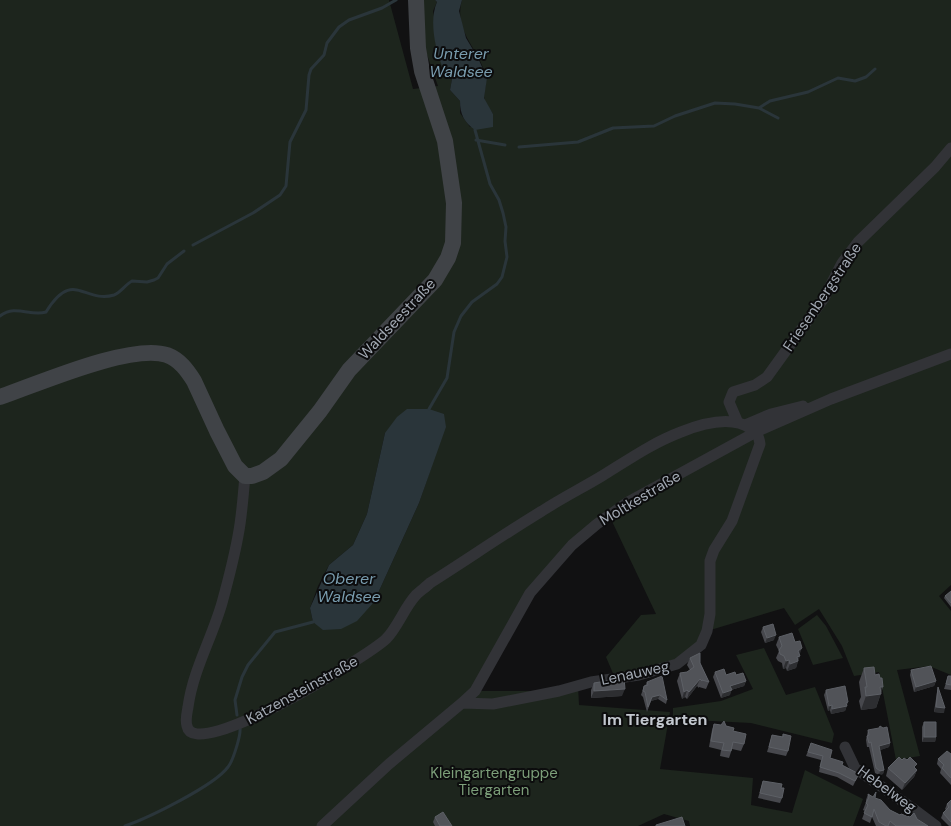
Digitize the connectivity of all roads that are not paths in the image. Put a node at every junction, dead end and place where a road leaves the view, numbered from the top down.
1 (416, 0) edge
2 (951, 148) edge
3 (951, 354) edge
4 (0, 397) edge
5 (831, 399) junction
6 (742, 424) junction
7 (756, 432) junction
8 (245, 476) junction
9 (462, 703) junction
10 (846, 747) dead end
11 (322, 826) edge
12 (936, 826) edge

1 - 8 street, Waldseestraße
2 - 6 street, Friesenbergstraße
3 - 5 street, Moltkestraße
4 - 8 street
5 - 6 street, Katzensteinstraße
5 - 7 street, Moltkestraße
6 - 7 street
6 - 8 street, Katzensteinstraße
7 - 9 street, Moltkestraße
7 - 9 street, Lenauweg
9 - 11 street, Moltkestraße
10 - 12 street, Hebelweg

